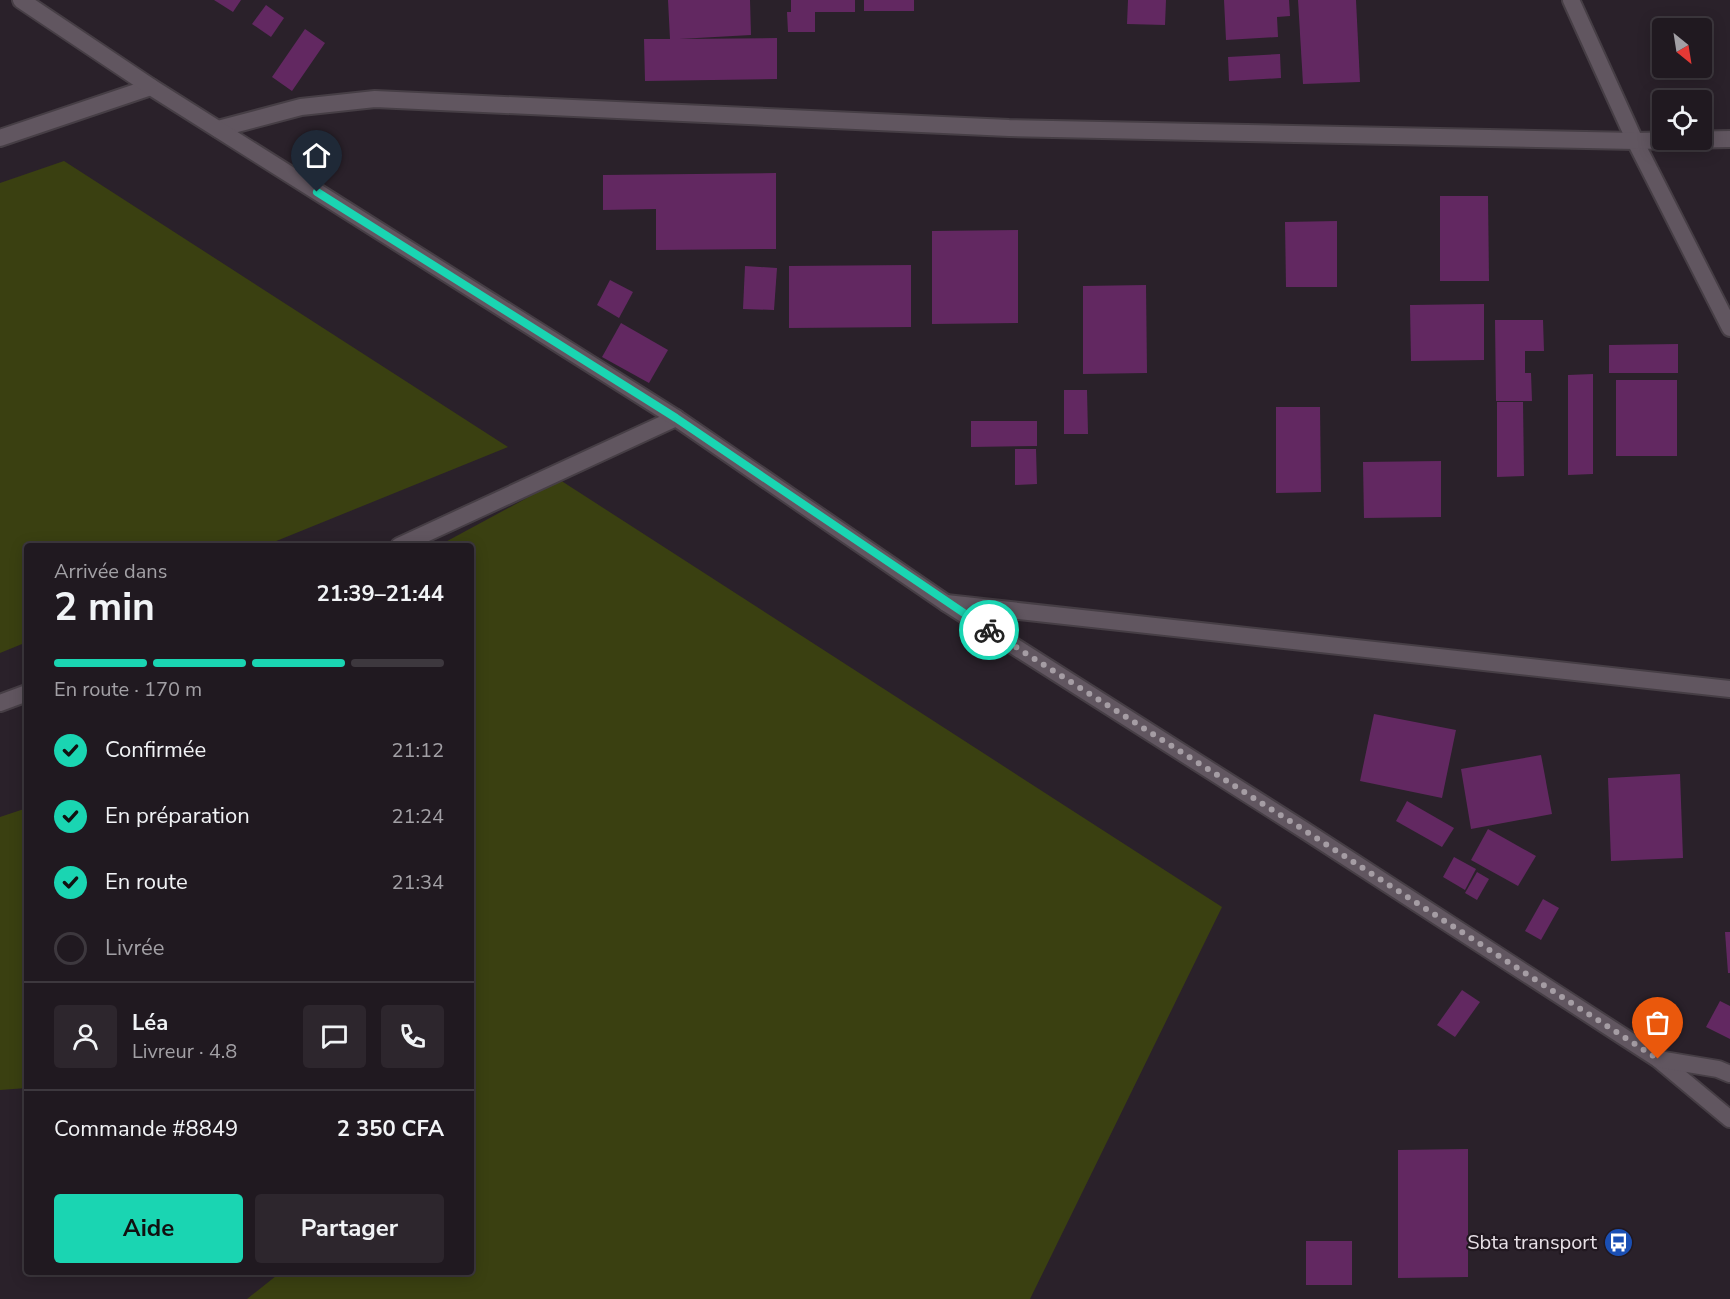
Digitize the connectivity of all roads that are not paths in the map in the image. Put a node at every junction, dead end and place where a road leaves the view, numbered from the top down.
1 (21, 0) edge
2 (1571, 0) edge
3 (151, 87) junction
4 (218, 129) junction
5 (0, 138) edge
6 (1730, 140) edge
7 (1635, 141) junction
8 (1730, 328) edge
9 (676, 418) junction
10 (405, 543) edge
11 (946, 603) junction
12 (1730, 689) edge
13 (24, 694) edge
14 (0, 703) edge
15 (1658, 1059) junction
16 (1730, 1074) edge
17 (1730, 1119) edge

1 - 3 street
2 - 7 street
3 - 4 street
3 - 5 street
4 - 7 street
4 - 9 street
6 - 7 street
7 - 8 street
9 - 10 street
9 - 11 street
11 - 12 street
11 - 15 street
13 - 14 street
15 - 16 street
15 - 17 street

